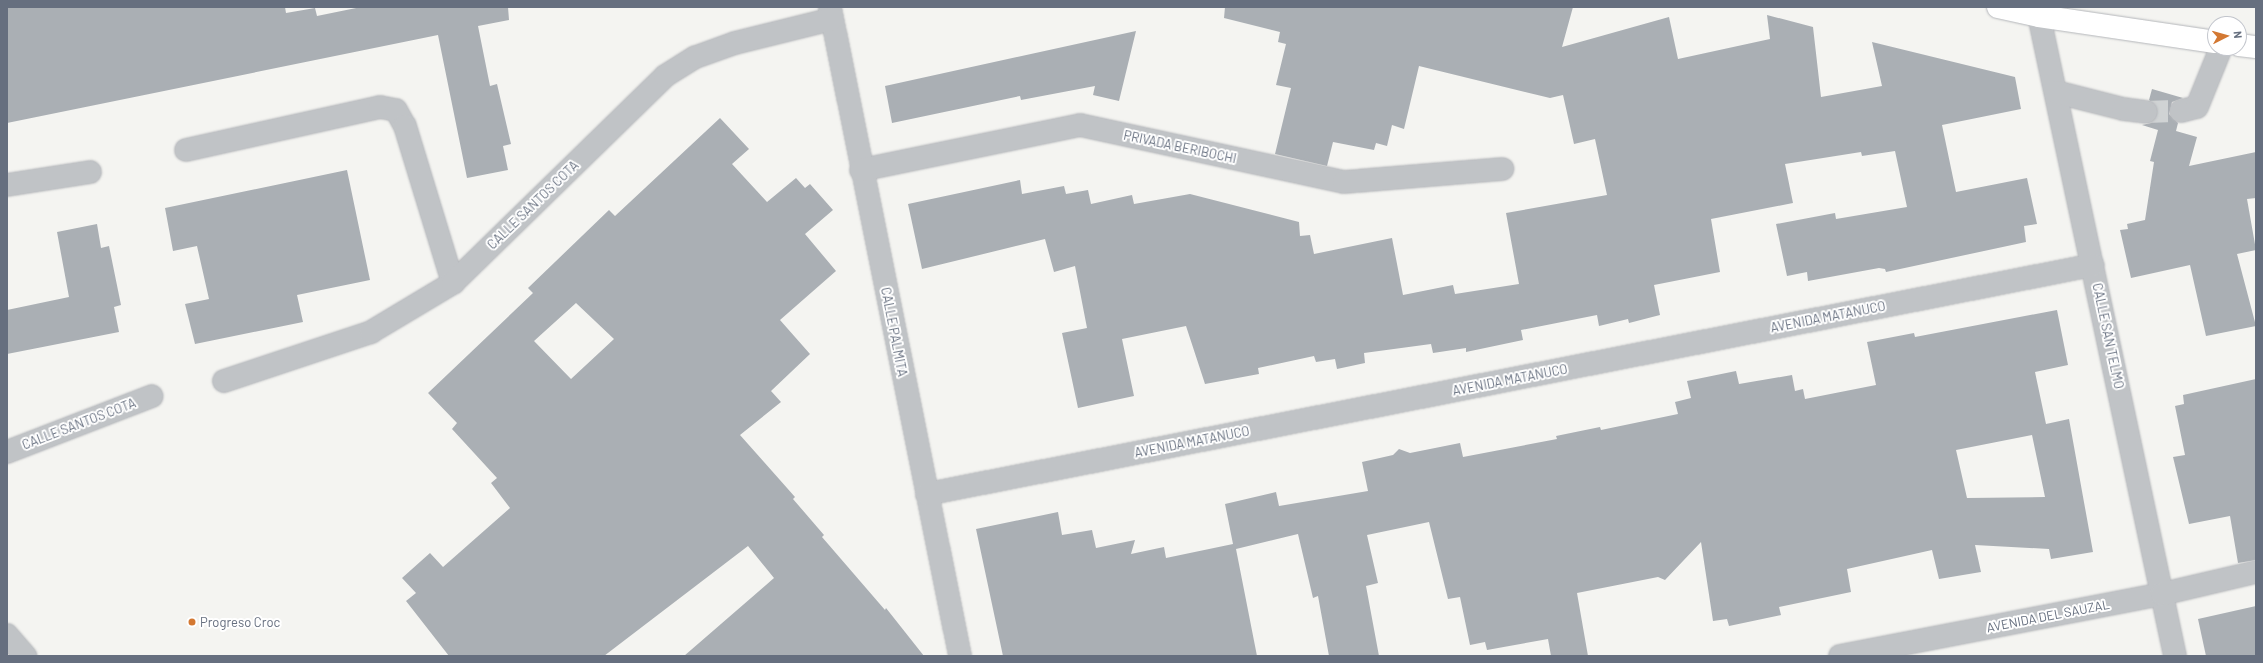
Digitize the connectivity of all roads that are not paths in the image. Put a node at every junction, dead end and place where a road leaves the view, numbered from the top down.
1 (1998, 7) edge
2 (831, 13) edge
3 (2039, 16) junction
4 (2207, 41) edge
5 (2218, 56) edge
6 (2056, 92) junction
7 (2181, 111) tunnel mouth
8 (2146, 112) tunnel mouth
9 (186, 150) dead end
10 (1502, 169) dead end
11 (862, 170) junction
12 (90, 172) dead end
13 (7, 185) edge
14 (2093, 265) junction
15 (453, 283) junction
16 (224, 381) dead end
17 (152, 396) dead end
18 (7, 452) edge
19 (927, 494) junction
20 (2256, 572) edge
21 (2162, 594) junction
22 (7, 635) edge
23 (25, 656) edge
24 (960, 656) edge
25 (1840, 656) edge
26 (2175, 656) edge

1 - 3 main road
2 - 11 street, CALLE PALMITA
2 - 15 street, CALLE SANTOS COTA
3 - 4 main road
3 - 6 street, CALLE SAN TELMO
5 - 7 street
6 - 8 street
6 - 14 street, CALLE SAN TELMO
9 - 15 street
10 - 11 street, PRIVADA BERIBOCHI
11 - 19 street, CALLE PALMITA
12 - 13 street
14 - 19 street, AVENIDA MATANUCO
14 - 21 street, CALLE SAN TELMO
15 - 16 street, CALLE SANTOS COTA
17 - 18 street, CALLE SANTOS COTA
19 - 24 street, CALLE PALMITA
20 - 21 street, AVENIDA DEL SAUZAL
21 - 25 street, AVENIDA DEL SAUZAL
21 - 26 street, CALLE SAN TELMO
22 - 23 street

